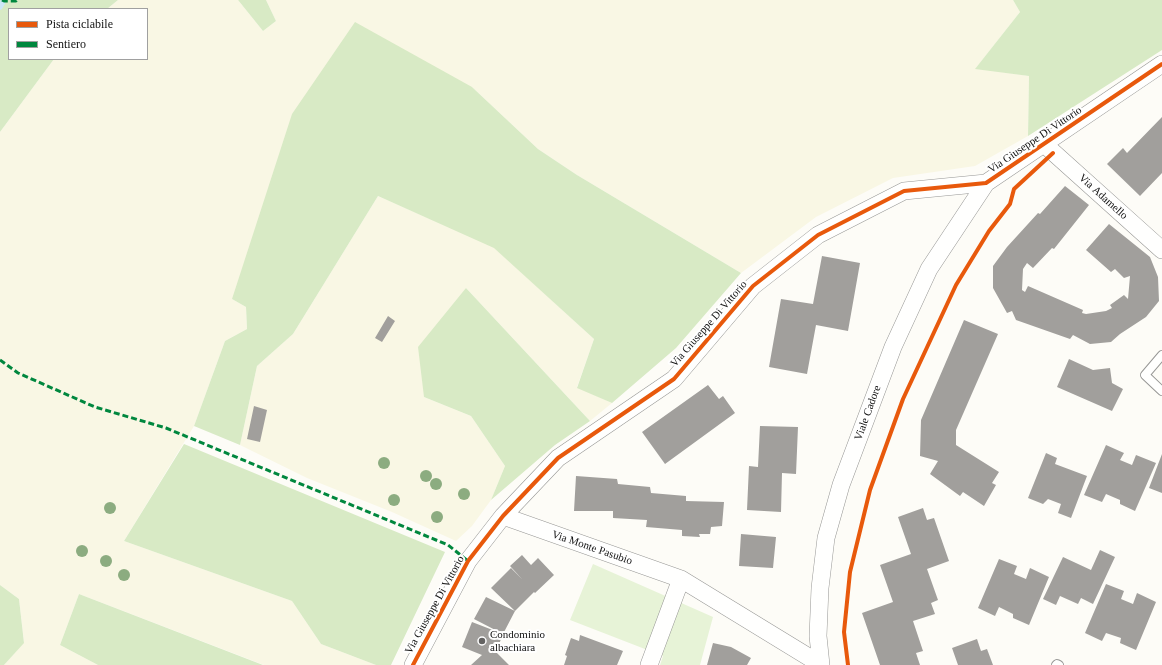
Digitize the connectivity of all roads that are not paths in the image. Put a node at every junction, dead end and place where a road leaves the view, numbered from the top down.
1 (1162, 64) edge
2 (1044, 144) junction
3 (986, 183) junction
4 (1162, 250) edge
5 (1162, 355) edge
6 (1162, 391) edge
7 (503, 516) junction
8 (681, 579) junction
9 (412, 665) edge
10 (649, 665) edge
11 (820, 665) edge
12 (1056, 665) edge
13 (1059, 665) edge

1 - 2 street, Via Giuseppe Di Vittorio
2 - 3 street, Via Giuseppe Di Vittorio
2 - 4 street, Via Adamello
3 - 7 street, Via Giuseppe Di Vittorio
3 - 11 street, Viale Cadore
5 - 6 lane
7 - 8 street, Via Monte Pasubio
7 - 9 street, Via Giuseppe Di Vittorio
8 - 10 street
8 - 11 street, Via Monte Pasubio
12 - 13 lane

